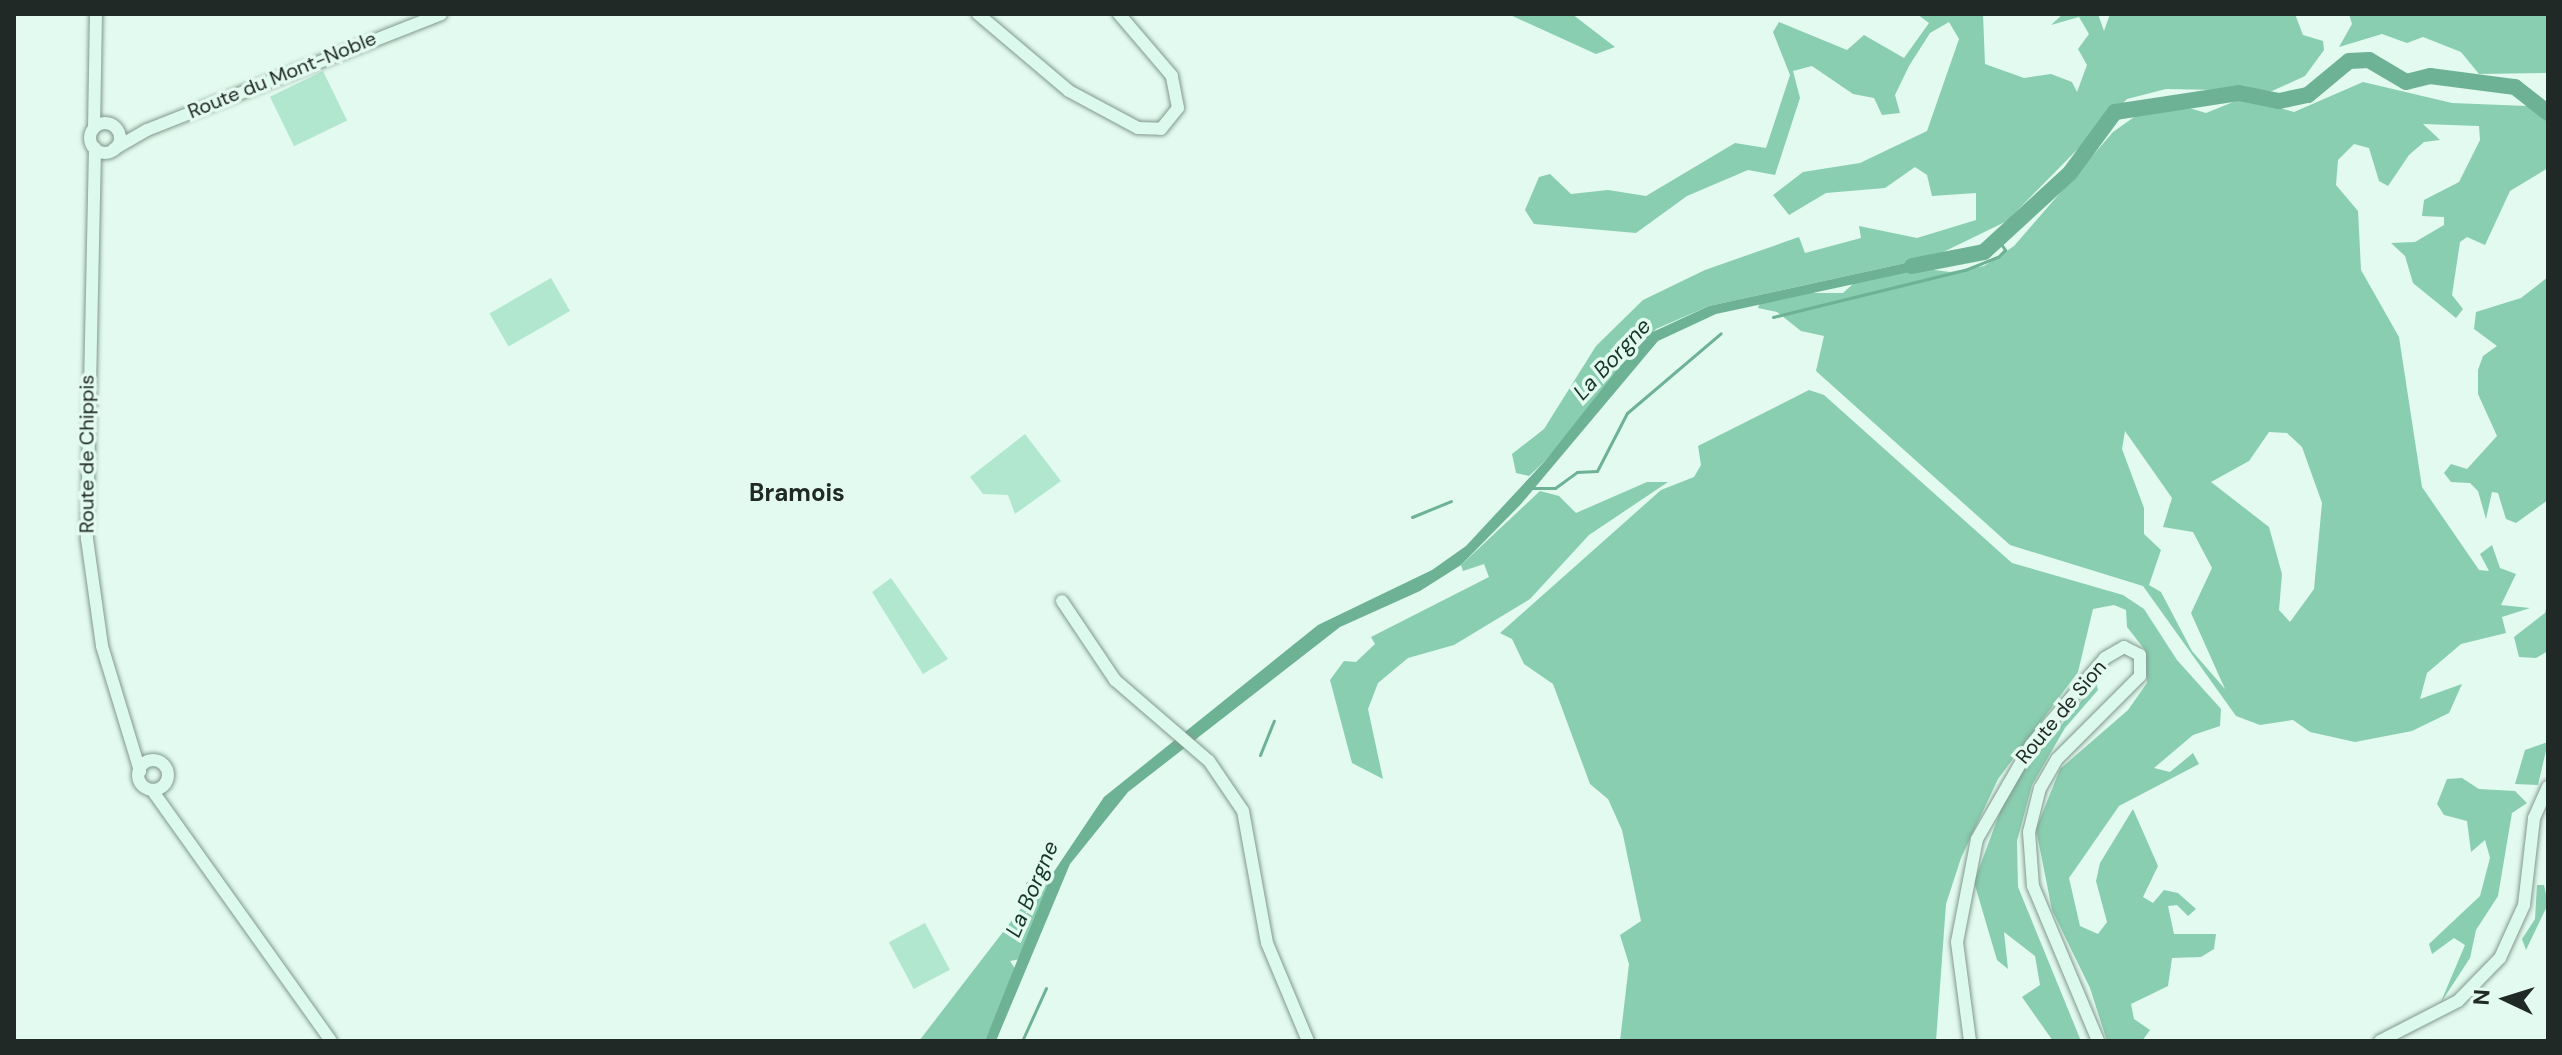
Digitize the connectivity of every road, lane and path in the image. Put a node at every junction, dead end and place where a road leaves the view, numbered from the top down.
1 (96, 14) edge
2 (441, 14) edge
3 (978, 14) edge
4 (1119, 14) edge
5 (421, 16) edge
6 (98, 98) junction
7 (114, 126) junction
8 (94, 128) junction
9 (147, 130) junction
10 (95, 148) junction
11 (112, 150) junction
12 (95, 190) junction
13 (1062, 601) dead end
14 (123, 713) junction
15 (153, 761) junction
16 (140, 771) junction
17 (165, 785) junction
18 (2548, 787) edge
19 (152, 790) junction
20 (171, 813) junction
21 (329, 1041) edge
22 (1308, 1041) edge
23 (1970, 1041) edge
24 (2098, 1041) edge
25 (2380, 1041) edge

1 - 6 street
2 - 5 street, Route du Mont-Noble
3 - 4 street
5 - 9 street, Route du Mont-Noble
6 - 7 street
6 - 8 street
7 - 8 street, Route du Mont-Noble
7 - 9 street, Route du Mont-Noble
7 - 11 street, Route de Chippis
8 - 10 street, Route de Chippis
9 - 11 street, Route du Mont-Noble
10 - 11 street
10 - 12 street, Route de Chippis
11 - 12 street, Route de Chippis
12 - 14 street, Route de Chippis
13 - 22 street
14 - 15 street, Route de Chippis
14 - 16 street, Route de Chippis
15 - 16 street
15 - 17 street
16 - 19 street
17 - 19 street
17 - 20 street
18 - 25 street
19 - 20 street
20 - 21 street
23 - 24 street, Route de Sion

